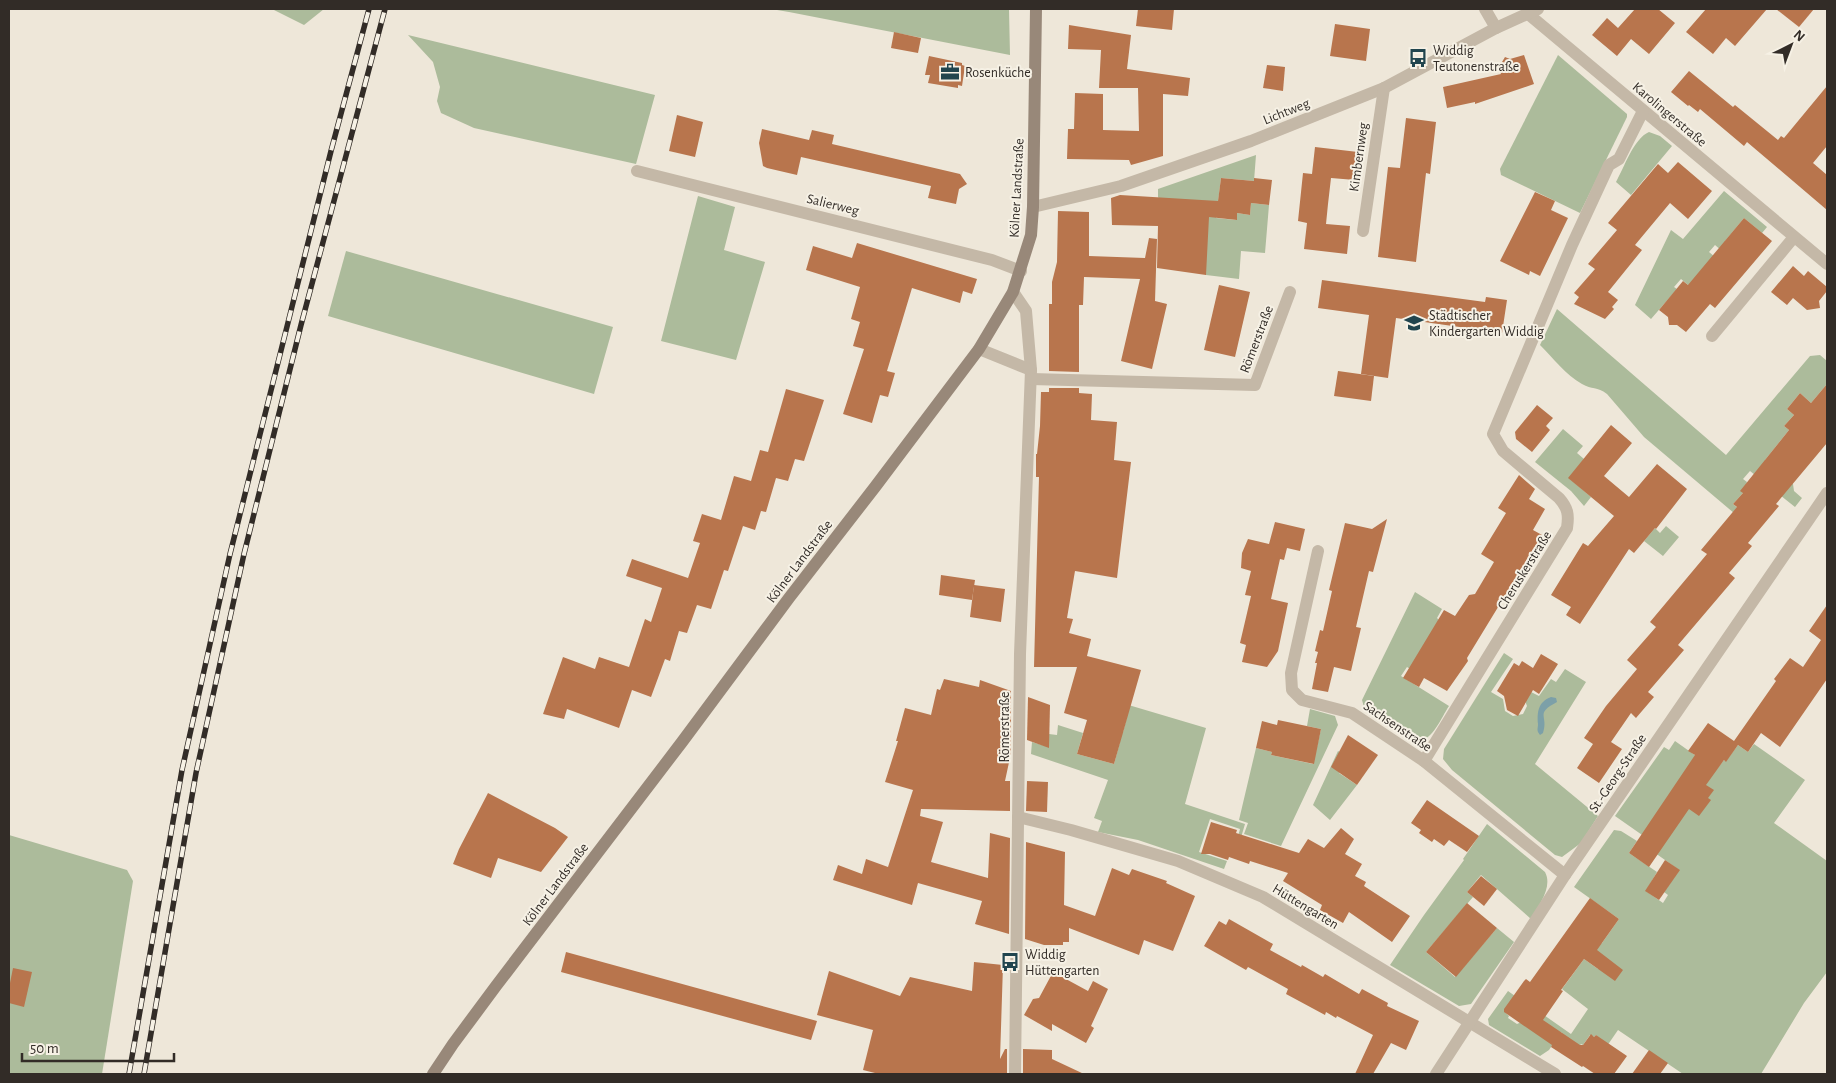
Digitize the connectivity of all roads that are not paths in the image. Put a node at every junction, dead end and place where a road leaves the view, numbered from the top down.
1 (1036, 9) edge
2 (1485, 9) edge
3 (1533, 11) edge
4 (1496, 28) junction
5 (1384, 88) junction
6 (1643, 111) junction
7 (637, 171) dead end
8 (1033, 208) junction
9 (1363, 230) dead end
10 (1794, 237) junction
11 (1827, 264) edge
12 (1021, 270) junction
13 (1013, 292) junction
14 (1290, 292) dead end
15 (1712, 336) dead end
16 (979, 349) junction
17 (1031, 375) junction
18 (1827, 493) edge
19 (1318, 551) dead end
20 (1424, 761) junction
21 (1018, 817) junction
22 (1566, 875) junction
23 (1470, 1022) junction
24 (434, 1074) edge
25 (1016, 1074) edge
26 (1436, 1074) edge
27 (1555, 1074) edge

1 - 8 main road, Kölner Landstraße
2 - 4 street
3 - 4 street, Lichtweg
3 - 6 street, Karolingerstraße
4 - 5 street, Lichtweg
5 - 8 street, Lichtweg
5 - 9 street, Kimbernweg
6 - 10 street, Karolingerstraße
6 - 20 street, Cheruskerstraße
7 - 12 street, Salierweg
8 - 12 main road, Kölner Landstraße
10 - 11 street, Karolingerstraße
10 - 15 street
12 - 13 main road, Kölner Landstraße
13 - 16 main road, Kölner Landstraße
13 - 17 street, Römerstraße
14 - 17 street, Römerstraße
16 - 17 street, Römerstraße
16 - 24 main road, Kölner Landstraße
17 - 21 street, Römerstraße
18 - 22 street, St.-Georg-Straße
19 - 20 street, Sachsenstraße
20 - 22 street, Sachsenstraße
21 - 23 street, Hüttengarten
21 - 25 street, Römerstraße
22 - 23 street, St.-Georg-Straße
23 - 26 street, St.-Georg-Straße
23 - 27 street, Hüttengarten

